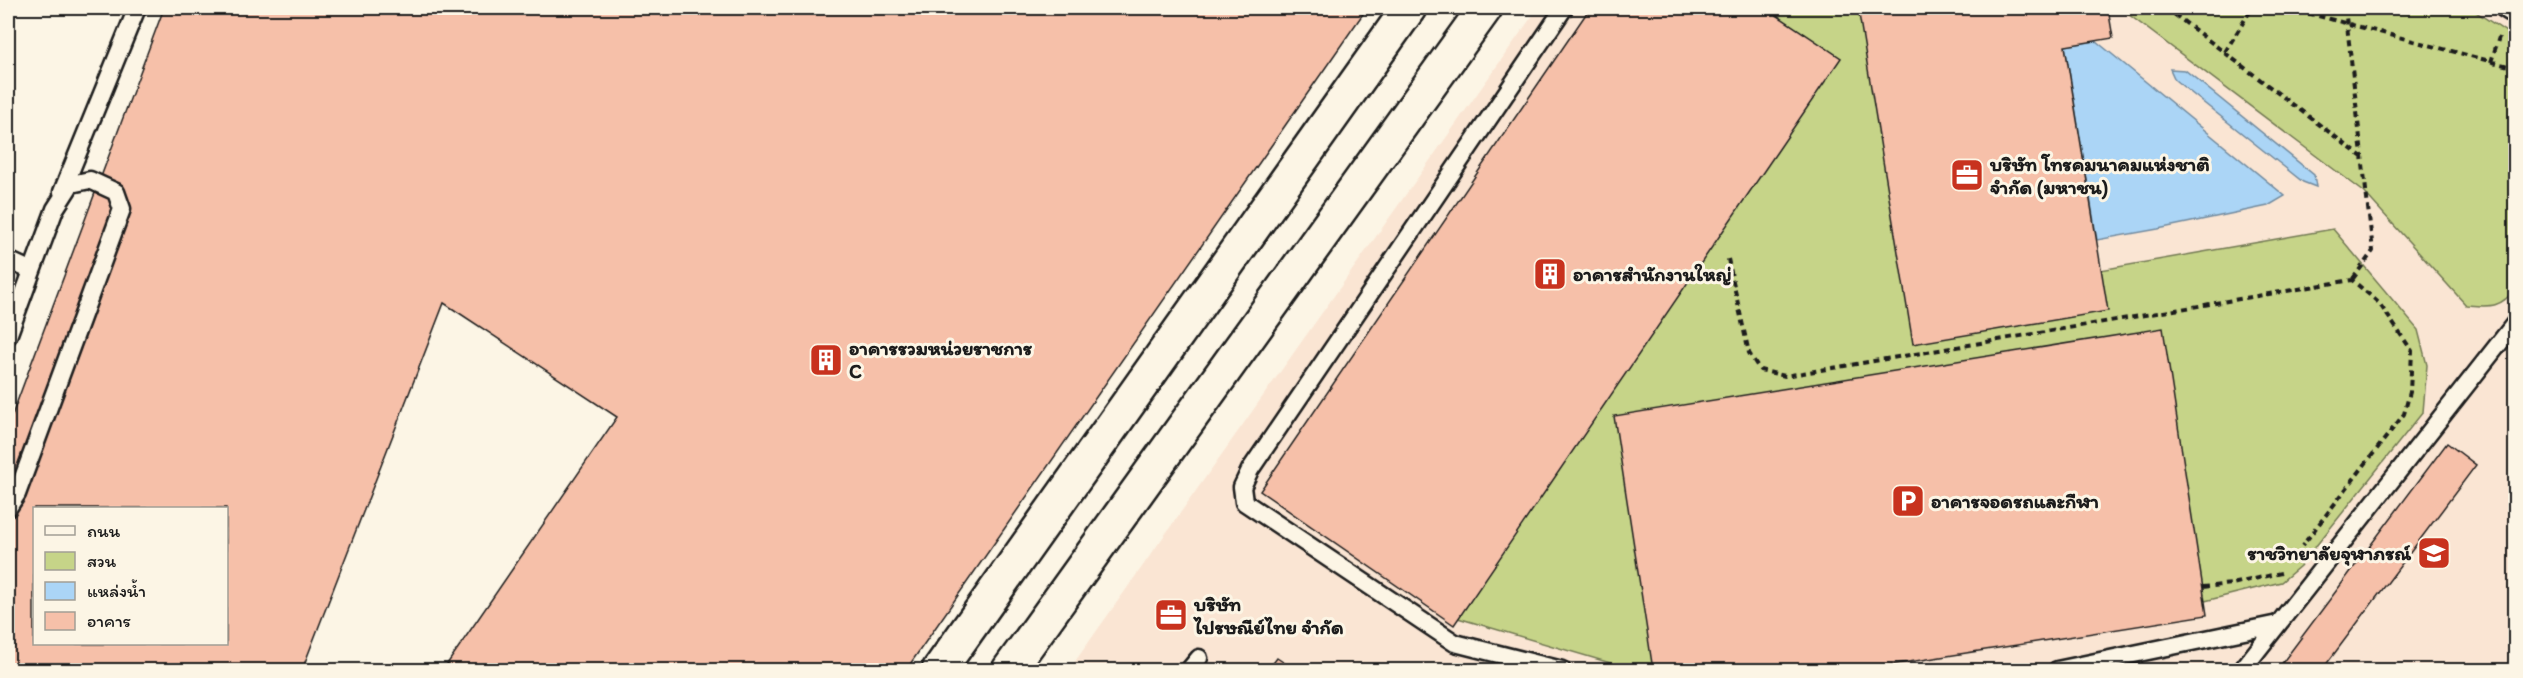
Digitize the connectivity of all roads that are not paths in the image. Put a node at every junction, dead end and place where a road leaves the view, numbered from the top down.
1 (137, 8) edge
2 (1409, 8) edge
3 (1485, 8) edge
4 (1564, 8) edge
5 (2503, 8) edge
6 (2516, 16) edge
7 (55, 209) junction
8 (8, 260) edge
9 (32, 271) junction
10 (2516, 322) edge
11 (8, 336) edge
12 (8, 508) edge
13 (2278, 624) junction
14 (939, 670) edge
15 (1009, 670) edge
16 (1562, 670) edge
17 (2057, 670) edge
18 (2242, 670) edge

1 - 7 lane
2 - 14 street
3 - 15 street
4 - 16 lane
5 - 6 lane
7 - 9 lane
7 - 12 lane
8 - 9 lane
9 - 11 lane
10 - 13 lane
13 - 17 lane
13 - 18 lane

